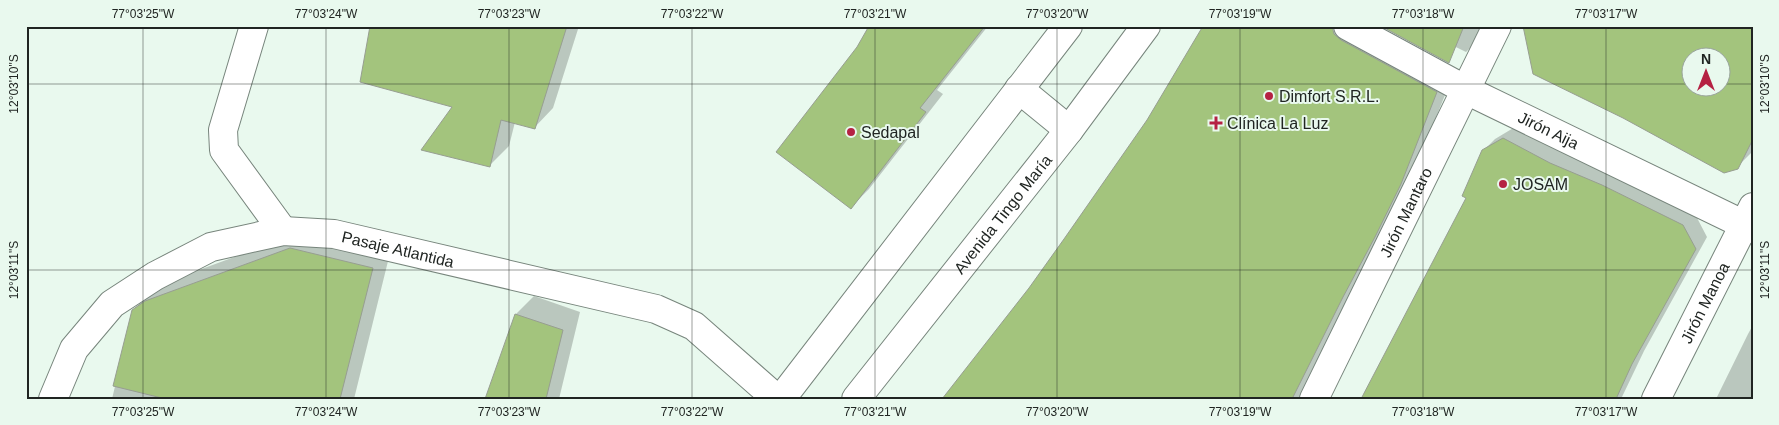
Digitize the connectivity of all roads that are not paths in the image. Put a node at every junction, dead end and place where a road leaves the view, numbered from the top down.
1 (254, 26) edge
2 (1068, 26) edge
3 (1146, 26) edge
4 (1348, 26) edge
5 (1497, 26) edge
6 (1019, 89) junction
7 (1466, 90) junction
8 (1069, 130) junction
9 (1750, 220) edge
10 (283, 231) junction
11 (53, 399) edge
12 (779, 399) edge
13 (856, 399) edge
14 (1314, 399) edge
15 (1656, 399) edge

1 - 10 street
2 - 6 street
3 - 8 street, Avenida Tingo María
4 - 7 street, Jirón Aija
5 - 7 street, Jirón Mantaro
6 - 8 street
6 - 12 street
7 - 9 street, Jirón Aija
7 - 14 street, Jirón Mantaro
8 - 13 street, Avenida Tingo María
9 - 15 street, Jirón Manoa
10 - 11 street, Pasaje Atlantida
10 - 12 street, Pasaje Atlantida

